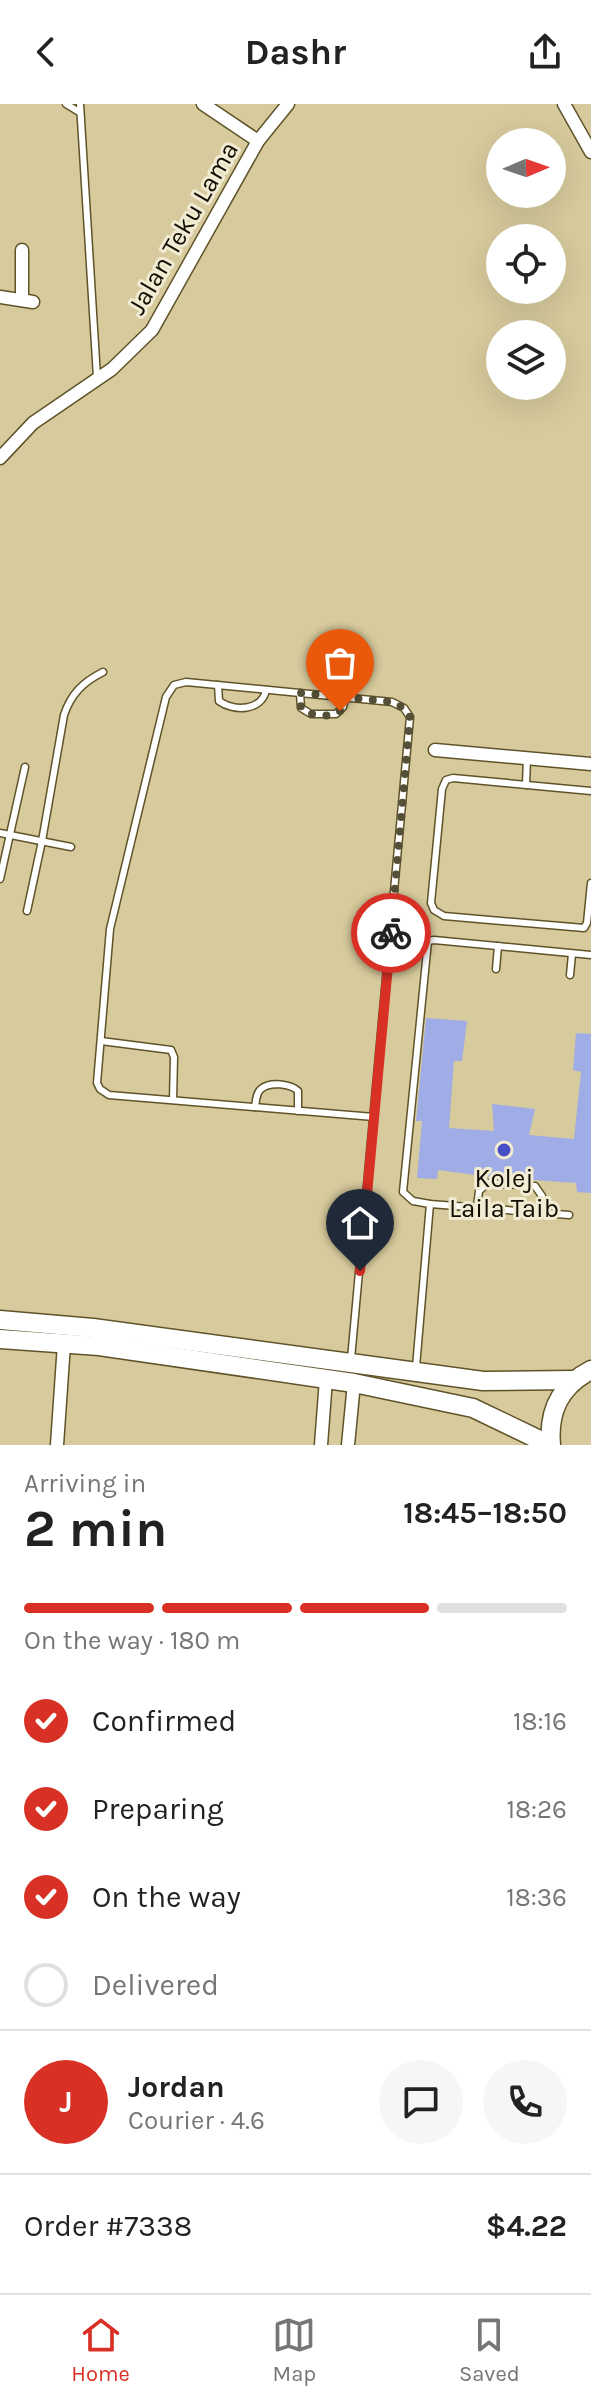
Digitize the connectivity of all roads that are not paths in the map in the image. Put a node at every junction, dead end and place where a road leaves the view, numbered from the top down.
1 (66, 104) edge
2 (80, 104) edge
3 (203, 104) edge
4 (288, 104) edge
5 (564, 104) edge
6 (79, 112) junction
7 (258, 141) junction
8 (591, 152) edge
9 (22, 250) dead end
10 (0, 297) edge
11 (97, 377) junction
12 (0, 458) edge
13 (103, 672) dead end
14 (218, 685) junction
15 (266, 690) junction
16 (300, 693) junction
17 (345, 698) junction
18 (435, 750) dead end
19 (527, 758) junction
20 (591, 764) edge
21 (25, 767) dead end
22 (526, 785) junction
23 (591, 791) edge
24 (0, 833) edge
25 (9, 835) junction
26 (42, 841) junction
27 (71, 847) dead end
28 (0, 879) edge
29 (591, 883) edge
30 (27, 911) dead end
31 (498, 946) junction
32 (572, 954) junction
33 (591, 955) edge
34 (496, 969) dead end
35 (570, 975) dead end
36 (101, 1041) junction
37 (173, 1100) junction
38 (255, 1107) junction
39 (298, 1111) junction
40 (374, 1117) junction
41 (430, 1204) junction
42 (477, 1206) junction
43 (542, 1212) junction
44 (569, 1215) dead end
45 (0, 1320) edge
46 (0, 1339) edge
47 (64, 1344) junction
48 (351, 1363) junction
49 (415, 1371) junction
50 (586, 1373) edge
51 (326, 1379) junction
52 (354, 1383) junction
53 (57, 1445) edge
54 (321, 1445) edge
55 (348, 1445) edge
56 (550, 1445) edge

1 - 6 lane
2 - 6 lane
3 - 7 street
4 - 7 street, Jalan Teku Lama
5 - 8 street
6 - 11 lane
7 - 11 street, Jalan Teku Lama
9 - 10 street
11 - 12 street, Jalan Teku Lama
13 - 26 lane
14 - 15 lane
14 - 15 lane
14 - 36 lane
15 - 16 lane
16 - 17 lane
16 - 17 lane
17 - 40 lane
18 - 19 street
19 - 20 street
19 - 22 lane
21 - 25 lane
22 - 23 lane
22 - 29 lane
24 - 25 lane
25 - 26 lane
25 - 28 lane
26 - 27 lane
26 - 30 lane
31 - 32 lane
31 - 34 lane
31 - 41 lane
32 - 33 lane
32 - 35 lane
36 - 37 lane
36 - 37 lane
37 - 38 lane
38 - 39 lane
38 - 39 lane
39 - 40 lane
40 - 48 lane
41 - 42 lane
41 - 49 lane
42 - 43 lane
42 - 43 lane
43 - 44 lane
45 - 48 main road
46 - 47 main road
47 - 51 main road
47 - 53 street
48 - 49 main road
49 - 50 main road
50 - 56 main road
51 - 52 main road
51 - 54 street
52 - 55 street
52 - 56 main road

